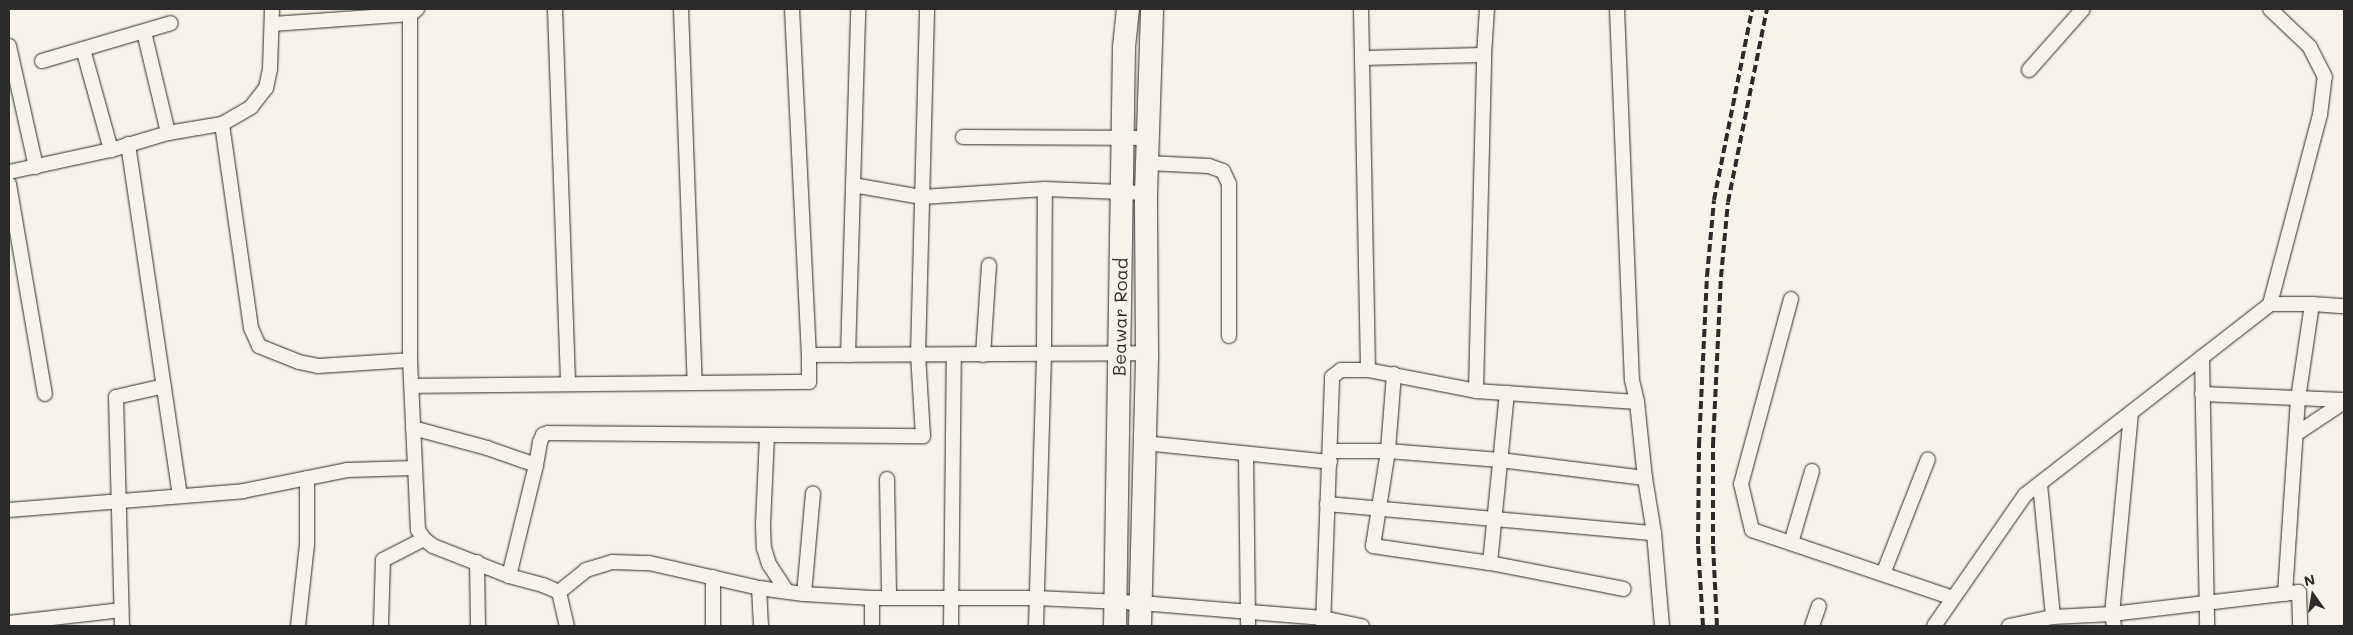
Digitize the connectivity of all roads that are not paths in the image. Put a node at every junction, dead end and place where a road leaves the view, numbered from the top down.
1 (272, 9) edge
2 (556, 9) edge
3 (681, 9) edge
4 (792, 9) edge
5 (858, 9) edge
6 (927, 9) edge
7 (1128, 9) edge
8 (1152, 9) edge
9 (1361, 9) edge
10 (1487, 9) edge
11 (1617, 9) edge
12 (2083, 9) edge
13 (2270, 9) edge
14 (413, 11) edge
15 (172, 22) dead end
16 (273, 24) junction
17 (144, 32) junction
18 (9, 46) edge
19 (83, 49) junction
20 (1484, 55) junction
21 (1362, 58) junction
22 (42, 61) dead end
23 (2029, 70) dead end
24 (222, 124) junction
25 (168, 133) junction
26 (963, 137) dead end
27 (1148, 138) junction
28 (1123, 139) junction
29 (128, 144) junction
30 (111, 150) junction
31 (1147, 163) junction
32 (36, 167) junction
33 (9, 172) edge
34 (9, 184) edge
35 (852, 185) junction
36 (1045, 189) junction
37 (1123, 191) junction
38 (1146, 193) junction
39 (922, 197) junction
40 (989, 265) dead end
41 (1791, 299) dead end
42 (2270, 304) junction
43 (2312, 304) junction
44 (2344, 306) edge
45 (1229, 336) dead end
46 (1118, 353) junction
47 (1146, 353) junction
48 (1044, 354) junction
49 (809, 355) junction
50 (848, 355) junction
51 (918, 355) junction
52 (954, 355) junction
53 (983, 355) junction
54 (2202, 357) junction
55 (410, 360) junction
56 (1368, 370) junction
57 (1394, 374) junction
58 (695, 383) junction
59 (568, 384) junction
60 (164, 386) junction
61 (412, 386) junction
62 (1476, 391) junction
63 (1507, 393) junction
64 (45, 394) dead end
65 (2202, 394) junction
66 (2298, 399) junction
67 (2344, 401) edge
68 (1637, 402) junction
69 (2131, 413) junction
70 (413, 428) junction
71 (2296, 434) junction
72 (767, 436) junction
73 (1144, 443) junction
74 (1388, 451) junction
75 (1246, 455) junction
76 (1330, 457) junction
77 (1928, 458) dead end
78 (1500, 460) junction
79 (537, 461) junction
80 (414, 468) junction
81 (1812, 471) dead end
82 (307, 478) junction
83 (1645, 478) junction
84 (887, 479) dead end
85 (2040, 484) junction
86 (813, 493) dead end
87 (180, 496) junction
88 (119, 500) junction
89 (1327, 504) junction
90 (1379, 507) junction
91 (9, 510) edge
92 (1495, 517) junction
93 (1654, 533) junction
94 (424, 539) junction
95 (1791, 543) junction
96 (477, 562) junction
97 (1490, 562) junction
98 (1883, 574) junction
99 (509, 576) junction
100 (713, 577) junction
101 (1624, 589) dead end
102 (773, 590) junction
103 (559, 592) junction
104 (804, 594) junction
105 (2285, 594) junction
106 (872, 598) junction
107 (889, 598) junction
108 (951, 598) junction
109 (1037, 598) junction
110 (1954, 598) junction
111 (1116, 603) junction
112 (1141, 603) junction
113 (2207, 603) junction
114 (1819, 606) dead end
115 (121, 610) junction
116 (2053, 617) junction
117 (1248, 620) edge
118 (2113, 620) edge
119 (1323, 622) edge
120 (9, 623) edge
121 (122, 626) edge
122 (298, 626) edge
123 (381, 626) edge
124 (478, 626) edge
125 (567, 626) edge
126 (713, 626) edge
127 (761, 626) edge
128 (872, 626) edge
129 (951, 626) edge
130 (1036, 626) edge
131 (1115, 626) edge
132 (1140, 626) edge
133 (1362, 626) edge
134 (1662, 626) edge
135 (1812, 626) edge
136 (1934, 626) edge
137 (2009, 626) edge
138 (2207, 626) edge
139 (2300, 626) edge

1 - 16 street
2 - 59 street
3 - 58 street
4 - 49 street
5 - 35 street
6 - 39 street
7 - 28 main road, Beawar Road
8 - 27 main road, Beawar Road
9 - 21 street
10 - 20 street
11 - 68 street
12 - 23 street
13 - 42 street
14 - 16 street
14 - 55 street
15 - 17 street
16 - 24 street
17 - 19 street
17 - 25 street
18 - 32 street
19 - 22 street
19 - 30 street
20 - 21 street
20 - 62 street
21 - 56 street
24 - 25 street
24 - 55 street
25 - 29 street
26 - 28 street
27 - 28 street
27 - 31 main road, Beawar Road
28 - 37 main road, Beawar Road
29 - 30 street
29 - 60 street
30 - 32 street
31 - 38 main road, Beawar Road
31 - 45 street
32 - 33 street
34 - 64 street
35 - 39 street
35 - 50 street
36 - 37 street
36 - 39 street
36 - 48 street
37 - 38 street
37 - 46 main road, Beawar Road
38 - 47 main road, Beawar Road
39 - 51 street
40 - 53 street
41 - 95 street
42 - 43 street
42 - 54 street
43 - 44 street
43 - 66 street
46 - 47 street
46 - 48 street
46 - 111 main road, Beawar Road
47 - 73 main road, Beawar Road
48 - 53 street
48 - 109 street
49 - 50 street
49 - 58 street
50 - 51 street
51 - 52 street
51 - 72 street
52 - 53 street
52 - 108 street
54 - 65 street
54 - 69 street
55 - 61 street
56 - 57 street
56 - 76 street
57 - 62 street
57 - 74 street
58 - 59 street
59 - 61 street
60 - 87 street
60 - 88 street
61 - 70 street
62 - 63 street
63 - 68 street
63 - 78 street
65 - 66 street
65 - 113 street
66 - 67 street
66 - 71 street
67 - 71 street
68 - 83 street
69 - 85 street
69 - 118 street
70 - 79 street
70 - 80 street
71 - 105 street
72 - 79 street
72 - 102 street
73 - 75 street
73 - 112 main road, Beawar Road
74 - 76 street
74 - 78 street
74 - 90 street
75 - 76 street
75 - 117 street
76 - 89 street
77 - 98 street
78 - 83 street
78 - 92 street
79 - 99 street
80 - 82 street
80 - 94 street
81 - 95 street
82 - 87 street
82 - 122 street
83 - 93 street
84 - 107 street
85 - 110 street
85 - 116 street
86 - 104 street
87 - 88 street
88 - 91 street
88 - 115 street
89 - 90 street
89 - 119 street
90 - 92 street
90 - 97 street
92 - 93 street
92 - 97 street
93 - 134 street
94 - 96 street
94 - 123 street
95 - 98 street
96 - 99 street
96 - 124 street
97 - 101 street
98 - 110 street
99 - 103 street
100 - 102 street
100 - 103 street
100 - 126 street
102 - 104 street
102 - 127 street
103 - 125 street
104 - 106 street
105 - 113 street
105 - 139 street
106 - 107 street
106 - 128 street
107 - 108 street
108 - 109 street
108 - 129 street
109 - 111 street
109 - 130 street
110 - 136 street
111 - 112 street
111 - 131 main road, Beawar Road
112 - 117 street
112 - 132 main road, Beawar Road
113 - 118 street
113 - 138 street
114 - 135 street
115 - 120 street
115 - 121 street
116 - 118 street
116 - 137 street
117 - 119 street
119 - 133 street

